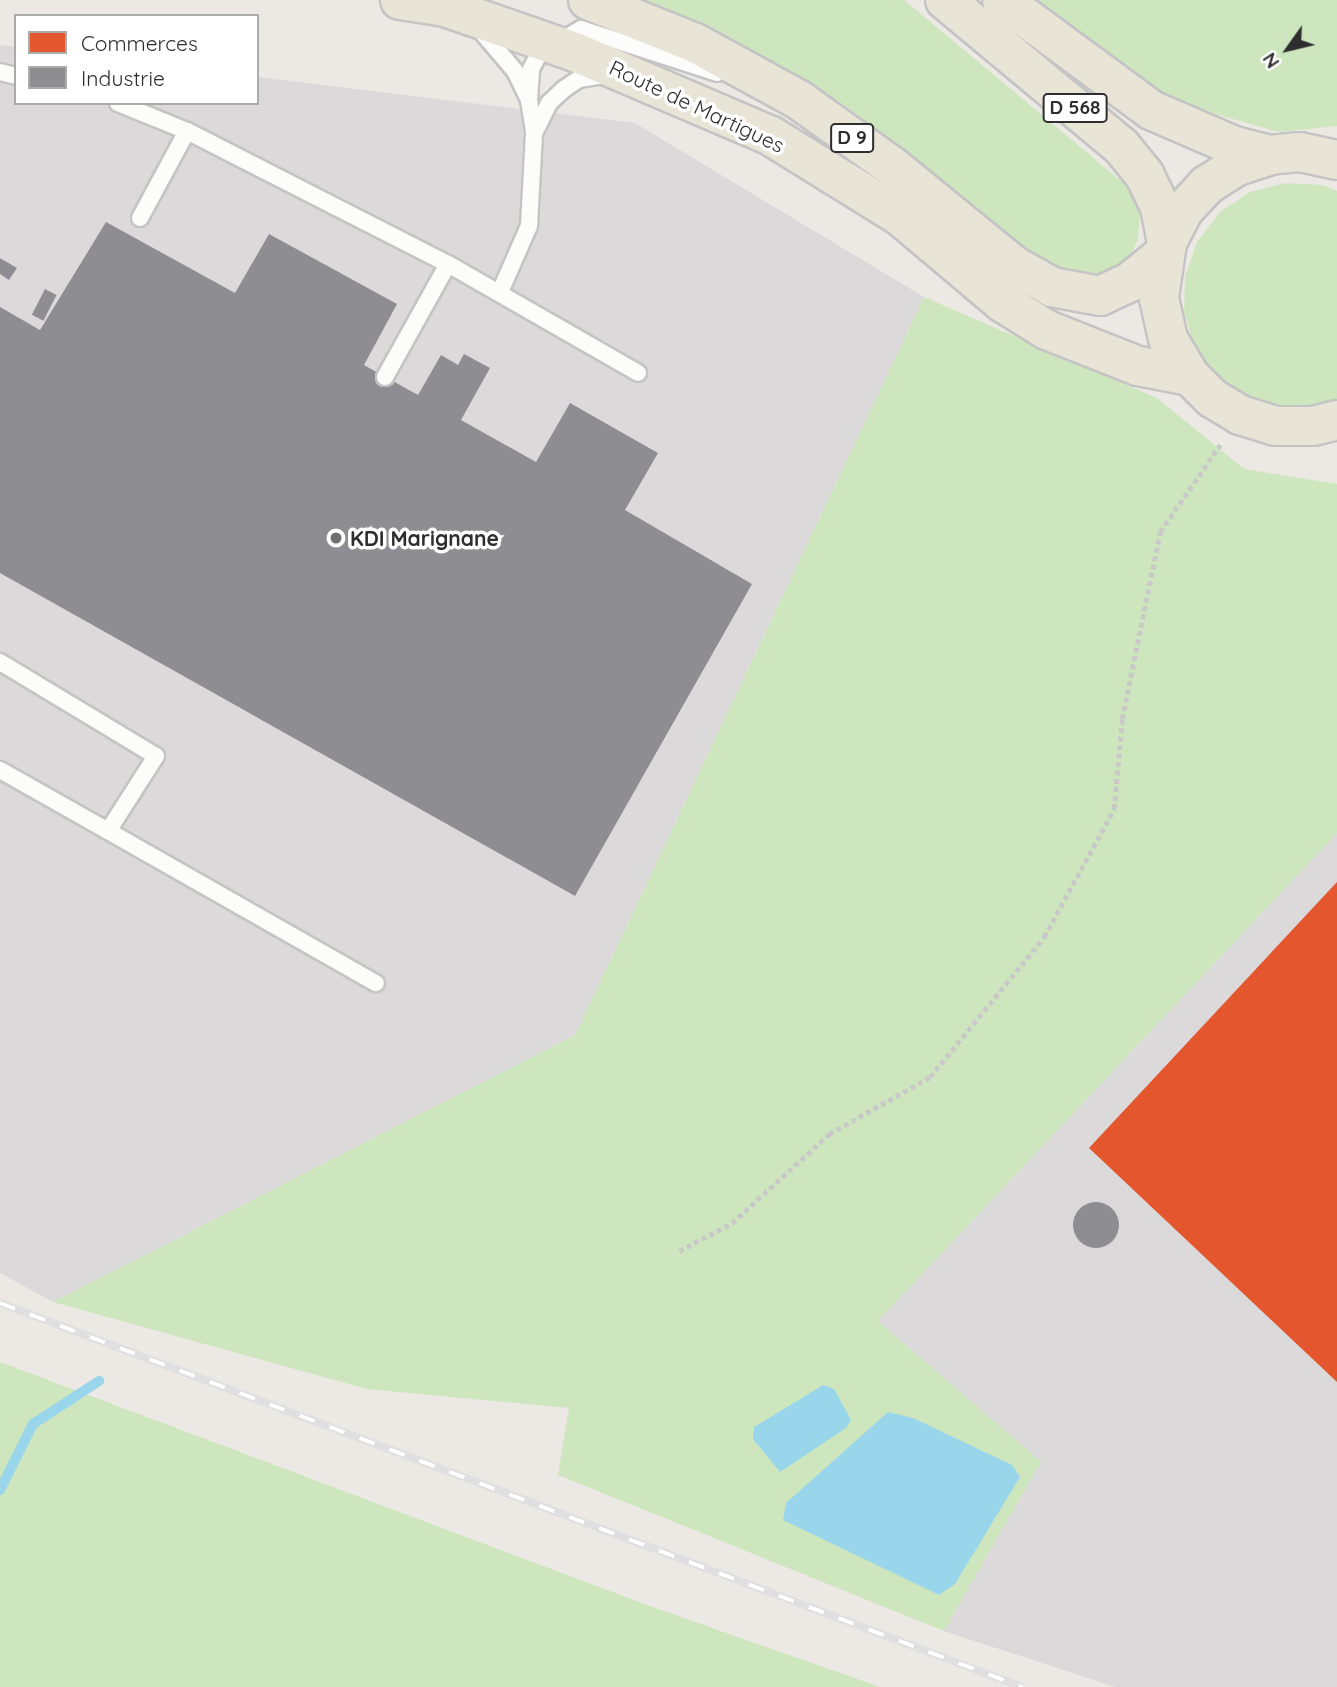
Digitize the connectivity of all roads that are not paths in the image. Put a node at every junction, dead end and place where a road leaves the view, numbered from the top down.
1 (400, 0) edge
2 (588, 0) edge
3 (945, 0) edge
4 (1002, 0) edge
5 (445, 7) junction
6 (552, 44) junction
7 (637, 76) junction
8 (529, 100) junction
9 (799, 100) junction
10 (123, 105) edge
11 (187, 131) junction
12 (534, 133) junction
13 (1271, 155) junction
14 (1337, 160) edge
15 (140, 218) dead end
16 (1165, 249) junction
17 (448, 264) junction
18 (500, 292) junction
19 (638, 373) dead end
20 (1190, 376) junction
21 (385, 377) dead end
22 (1329, 427) edge
23 (0, 662) edge
24 (0, 770) edge
25 (108, 831) junction
26 (376, 983) dead end

1 - 5 main road, Route de Martigues / D 9
2 - 9 main road, D 9
3 - 16 main road, D 568
4 - 13 main road, D 568
5 - 6 main road, Route de Martigues / D 9
5 - 8 lane
6 - 7 main road, Route de Martigues / D 9
6 - 8 lane
6 - 9 lane
7 - 12 lane
7 - 20 main road, Route de Martigues / D 9
8 - 12 lane
9 - 16 main road, D 9
10 - 11 lane
11 - 15 lane
11 - 17 lane
12 - 18 lane
13 - 14 main road
13 - 16 main road
16 - 20 main road
17 - 18 lane
17 - 21 lane
18 - 19 lane
20 - 22 main road
23 - 25 lane
24 - 25 lane
25 - 26 lane

